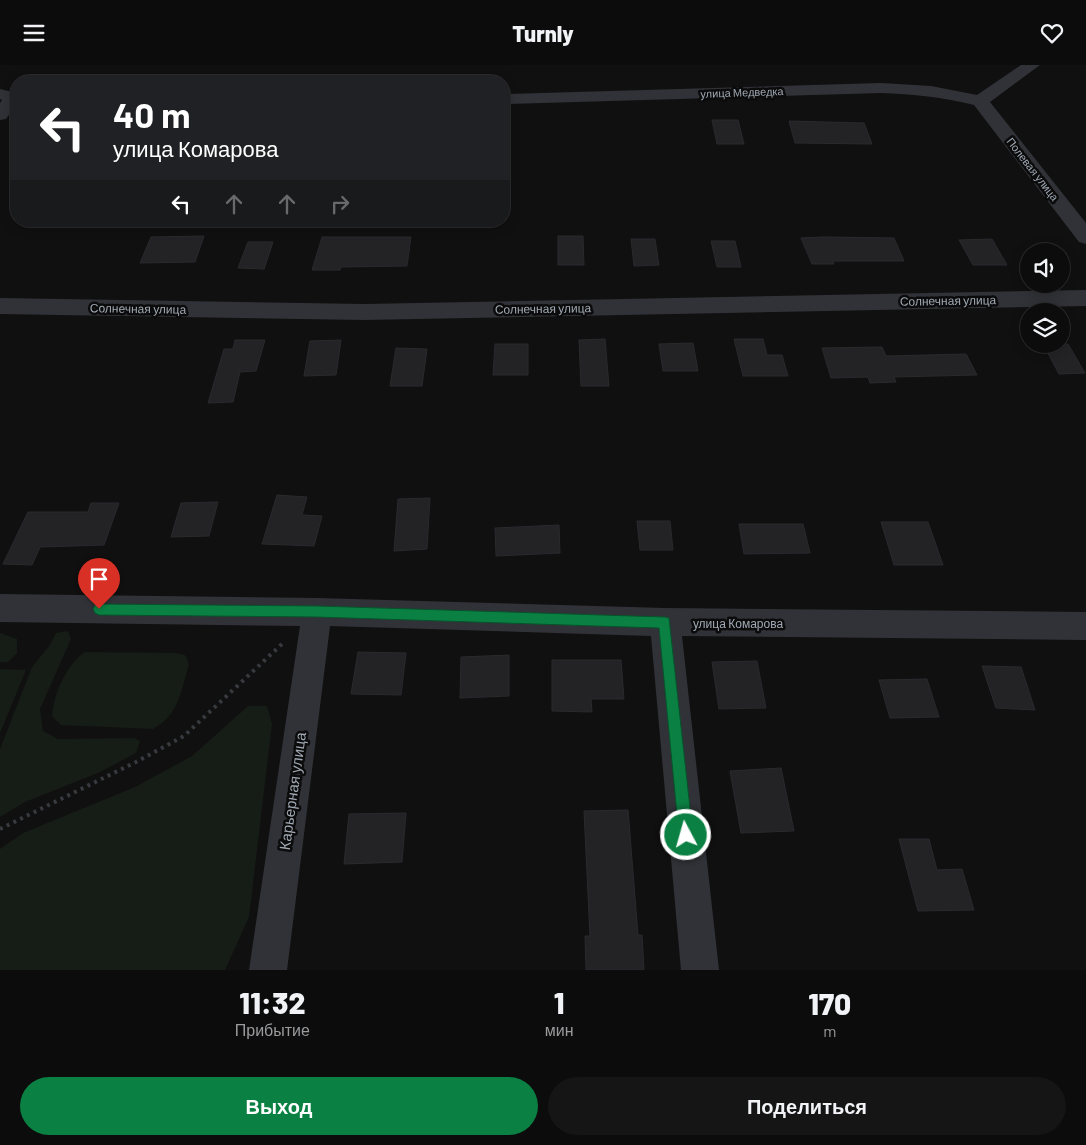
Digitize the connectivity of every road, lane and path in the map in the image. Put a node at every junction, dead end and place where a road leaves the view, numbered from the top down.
1 (1032, 65) edge
2 (7, 96) edge
3 (510, 99) edge
4 (980, 101) junction
5 (0, 115) edge
6 (1086, 237) edge
7 (1086, 297) edge
8 (0, 305) edge
9 (0, 608) edge
10 (317, 612) junction
11 (665, 623) junction
12 (1086, 626) edge
13 (0, 829) edge
14 (268, 970) edge
15 (700, 970) edge

1 - 4 street
2 - 5 street
3 - 4 street, улица Медведка
4 - 6 street, Полевая улица
7 - 8 street, Солнечная улица
9 - 10 street, улица Комарова
10 - 11 street, улица Комарова
10 - 13 path
10 - 14 street, Карьерная улица
11 - 12 street, улица Комарова
11 - 15 street

